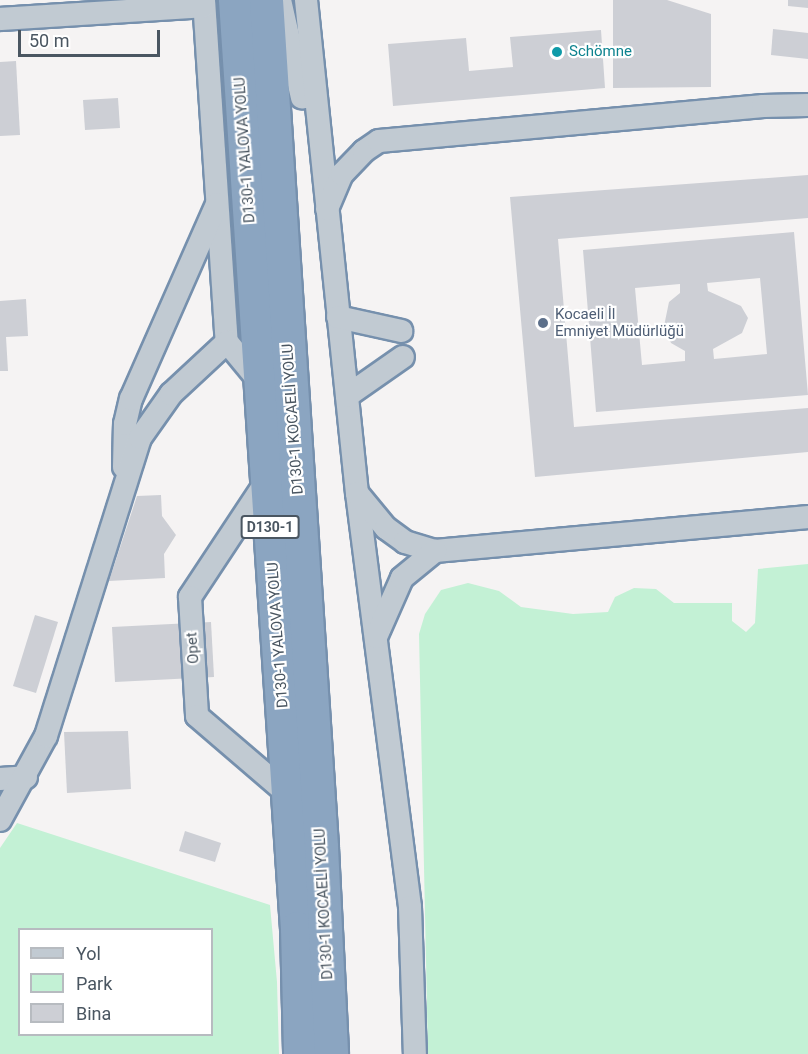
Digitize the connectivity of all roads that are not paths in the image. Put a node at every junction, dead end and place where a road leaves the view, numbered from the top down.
1 (266, 0) edge
2 (280, 0) edge
3 (306, 0) edge
4 (215, 2) edge
5 (0, 19) edge
6 (808, 105) edge
7 (233, 199) junction
8 (327, 211) junction
9 (220, 233) junction
10 (338, 317) junction
11 (401, 331) dead end
12 (227, 342) junction
13 (403, 357) dead end
14 (260, 382) junction
15 (347, 396) junction
16 (124, 480) junction
17 (266, 482) junction
18 (357, 493) junction
19 (808, 517) edge
20 (435, 551) junction
21 (375, 638) junction
22 (26, 777) junction
23 (0, 779) edge
24 (288, 794) junction
25 (0, 820) edge
26 (300, 1054) edge
27 (331, 1054) edge
28 (415, 1054) edge

1 - 27 highway, D130-1 KOCAELİ YOLU / D130-1
2 - 8 street
3 - 8 street
4 - 5 street
4 - 7 highway, D130-1 YALOVA YOLU / D130-1
6 - 8 street
7 - 9 street
7 - 9 street
7 - 14 highway, D130-1 YALOVA YOLU / D130-1
7 - 16 street
8 - 10 street
9 - 12 street
10 - 11 street
10 - 15 street
12 - 14 street
12 - 16 street
13 - 15 street
14 - 17 highway, D130-1 YALOVA YOLU / D130-1
15 - 18 street
16 - 22 street
17 - 24 highway, D130-1 YALOVA YOLU / D130-1
17 - 24 street, Opet
18 - 20 street
18 - 21 street
19 - 20 street
20 - 21 street
21 - 28 street
22 - 23 street
22 - 25 street
24 - 26 highway, D130-1 YALOVA YOLU / D130-1

